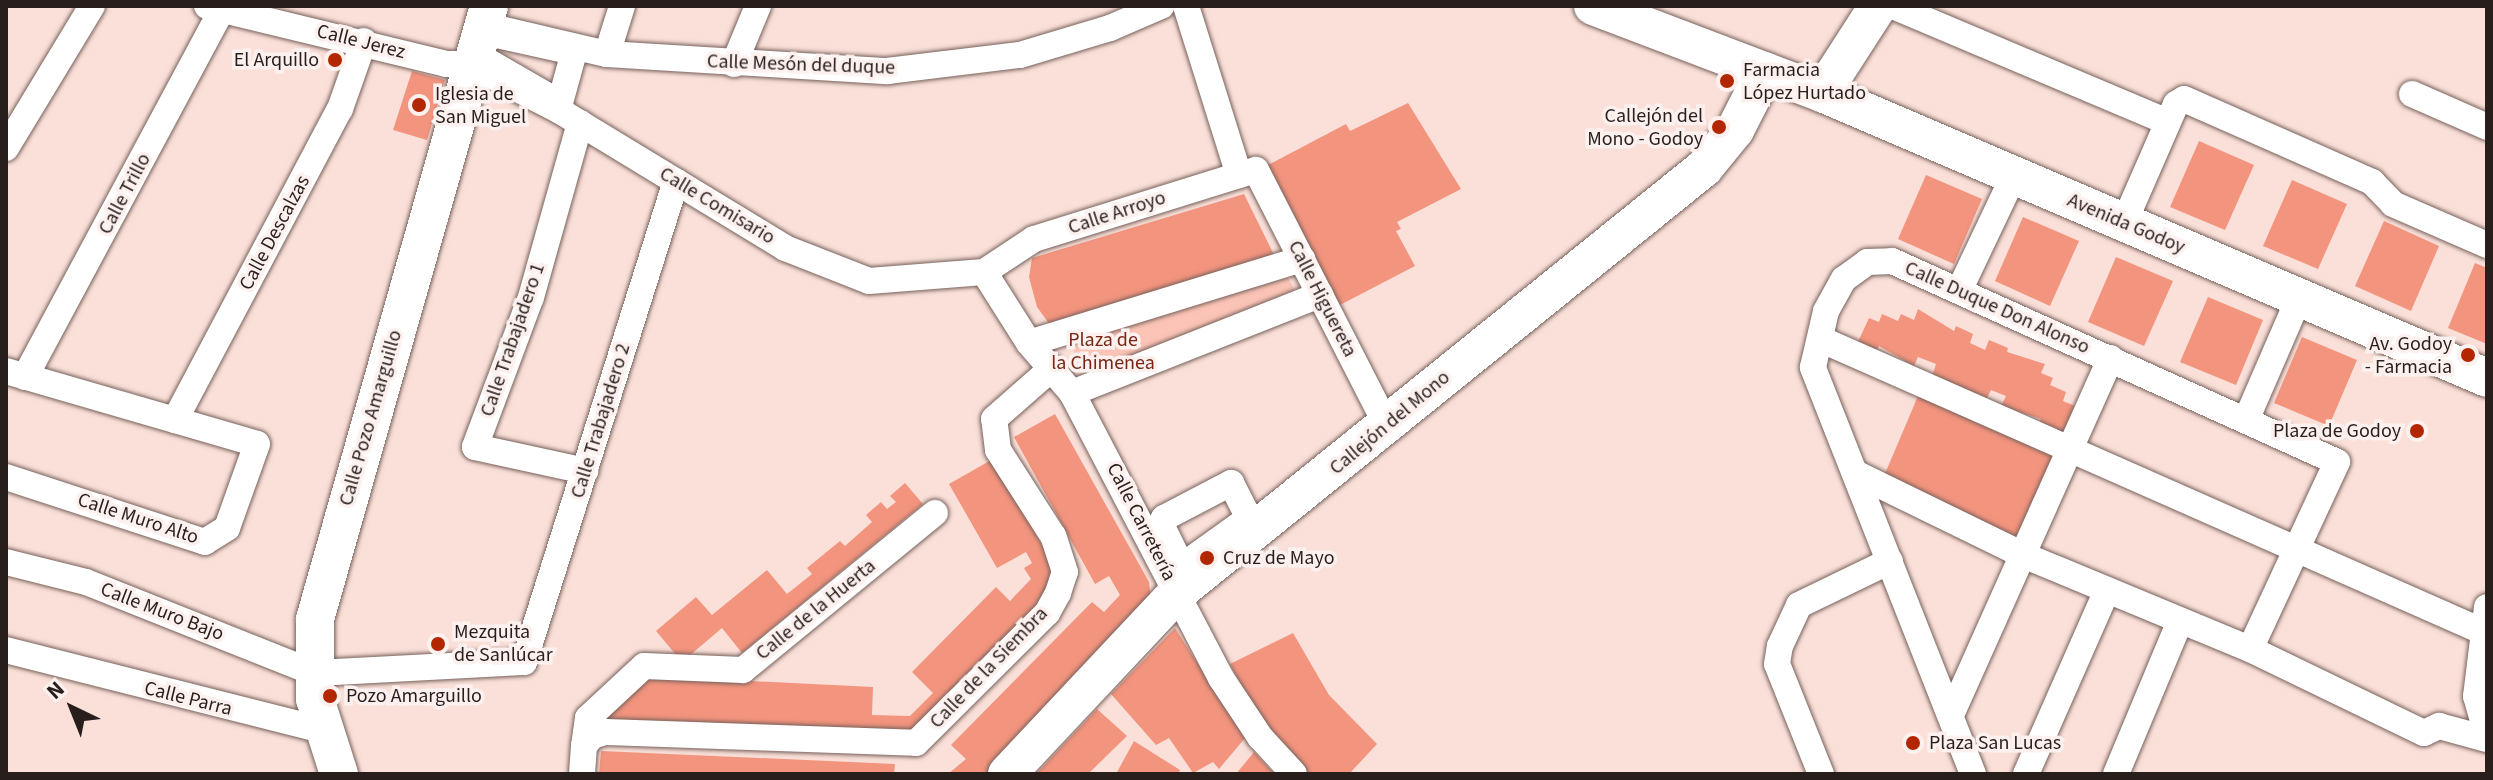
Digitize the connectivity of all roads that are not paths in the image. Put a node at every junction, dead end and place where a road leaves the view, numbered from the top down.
1 (92, 6) edge
2 (622, 6) edge
3 (758, 6) edge
4 (1161, 6) edge
5 (1186, 6) edge
6 (1593, 6) edge
7 (1878, 6) edge
8 (1893, 6) edge
9 (218, 7) edge
10 (480, 38) edge
11 (364, 41) junction
12 (607, 54) junction
13 (734, 64) junction
14 (1765, 71) junction
15 (1822, 93) junction
16 (2412, 94) dead end
17 (2167, 122) junction
18 (580, 123) junction
19 (2487, 127) edge
20 (6, 148) edge
21 (1248, 173) junction
22 (2014, 175) junction
23 (676, 181) junction
24 (2124, 223) junction
25 (2487, 245) edge
26 (1302, 259) junction
27 (984, 272) junction
28 (1959, 291) junction
29 (1320, 295) junction
30 (2299, 298) junction
31 (1820, 339) junction
32 (1029, 343) junction
33 (2111, 358) junction
34 (1052, 368) junction
35 (16, 374) edge
36 (2487, 378) edge
37 (1072, 393) junction
38 (2247, 418) junction
39 (175, 420) junction
40 (1388, 428) junction
41 (2071, 447) junction
42 (585, 471) junction
43 (1855, 473) junction
44 (6, 477) edge
45 (935, 513) dead end
46 (1140, 516) junction
47 (1266, 523) junction
48 (2297, 548) junction
49 (2023, 555) junction
50 (1890, 561) junction
51 (6, 562) edge
52 (1177, 576) junction
53 (2107, 590) junction
54 (2486, 620) edge
55 (2180, 621) junction
56 (2250, 649) junction
57 (6, 650) edge
58 (315, 673) junction
59 (1951, 715) junction
60 (325, 731) junction
61 (2487, 737) edge
62 (584, 746) junction
63 (339, 774) edge
64 (582, 774) edge
65 (1007, 774) edge
66 (1294, 774) edge
67 (1821, 774) edge
68 (1973, 774) edge
69 (2026, 774) edge
70 (2116, 774) edge

1 - 20 street
2 - 12 street
3 - 13 street
4 - 13 street, Calle Mesón del duque
5 - 21 street, Calle Higuereta
6 - 14 street, Avenida Godoy
7 - 15 street
8 - 17 street
9 - 11 street, Calle Jerez
9 - 35 street, Calle Trillo
10 - 11 street, Calle Jerez
10 - 12 street, Calle Mesón del duque
10 - 18 street, Calle Comisario
10 - 58 street, Calle Pozo Amarguillo
11 - 39 street, Calle Descalzas
12 - 13 street, Calle Mesón del duque
14 - 15 street, Avenida Godoy
14 - 40 street, Callejón del Mono
15 - 22 street, Avenida Godoy
16 - 19 street
17 - 24 street
17 - 25 street
18 - 23 street, Calle Comisario
18 - 42 street, Calle Trabajadero 1
21 - 26 street, Calle Higuereta
21 - 27 street, Calle Arroyo
22 - 24 street, Avenida Godoy
22 - 28 street
23 - 27 street, Calle Comisario
23 - 42 street, Calle Trabajadero 2
24 - 30 street, Avenida Godoy
26 - 29 street, Calle Higuereta
26 - 32 street
27 - 32 street, Calle Carretería
28 - 31 street, Calle Duque Don Alonso
28 - 33 street, Calle Duque Don Alonso
29 - 37 street
29 - 40 street, Calle Higuereta
30 - 36 street, Avenida Godoy
30 - 38 street
31 - 41 street
31 - 43 street, Calle Duque Don Alonso
32 - 34 street, Calle Carretería
33 - 38 street, Calle Duque Don Alonso
33 - 41 street
34 - 37 street, Calle Carretería
34 - 62 street, Calle de la Siembra
35 - 39 street
37 - 46 street, Calle Carretería
38 - 48 street, Calle Duque Don Alonso
39 - 44 street, Calle Muro Alto
40 - 47 street, Callejón del Mono
41 - 48 street
41 - 49 street
42 - 58 street, Calle Trabajadero 2
43 - 49 street
43 - 50 street, Calle Duque Don Alonso
45 - 62 street, Calle de la Huerta
46 - 47 street
46 - 52 street, Calle Carretería
47 - 52 street, Callejón del Mono
48 - 54 street
48 - 56 street
49 - 53 street
49 - 59 street
50 - 59 street, Calle Duque Don Alonso
50 - 67 street
51 - 58 street, Calle Muro Bajo
52 - 65 street, Callejón del Mono
52 - 66 street, Calle Carretería
53 - 55 street
53 - 69 street
54 - 61 street
55 - 56 street
55 - 70 street
56 - 61 street
57 - 60 street, Calle Parra
58 - 60 street, Calle Pozo Amarguillo
59 - 68 street, Calle Duque Don Alonso
60 - 63 street, Calle Pozo Amarguillo
62 - 64 street

